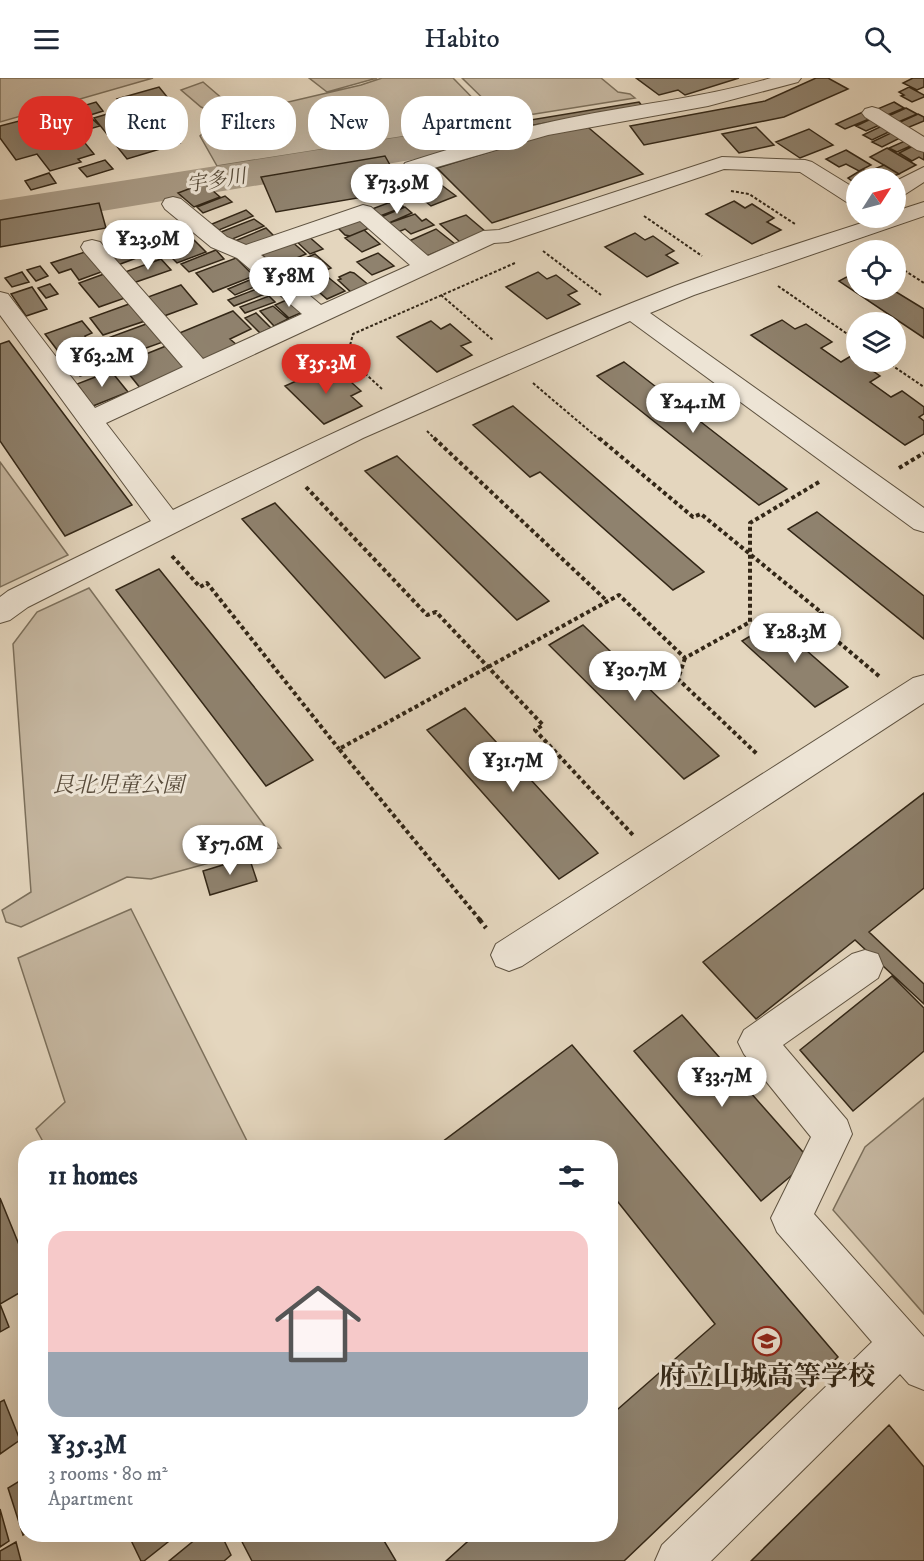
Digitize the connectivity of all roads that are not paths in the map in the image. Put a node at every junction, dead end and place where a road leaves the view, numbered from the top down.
1 (791, 78) edge
2 (872, 113) dead end
3 (924, 146) edge
4 (414, 168) dead end
5 (924, 173) edge
6 (906, 184) edge
7 (846, 192) edge
8 (173, 204) dead end
9 (924, 209) edge
10 (906, 214) edge
11 (864, 228) edge
12 (92, 247) dead end
13 (245, 253) junction
14 (425, 266) junction
15 (0, 299) edge
16 (629, 313) junction
17 (318, 315) junction
18 (199, 370) junction
19 (90, 420) junction
20 (924, 522) edge
21 (160, 528) junction
22 (0, 612) edge
23 (915, 693) edge
24 (509, 955) road end
25 (865, 966) dead end
26 (912, 1356) edge
27 (678, 1561) edge

1 - 4 street
2 - 3 street
5 - 6 street
7 - 14 street
8 - 13 street
9 - 10 street
11 - 16 street
12 - 18 street
13 - 14 street
13 - 17 street
14 - 17 street
15 - 19 street
16 - 20 street
16 - 21 street
17 - 18 street
18 - 19 street
19 - 21 street
21 - 22 street
23 - 24 street
25 - 26 street
26 - 27 street

